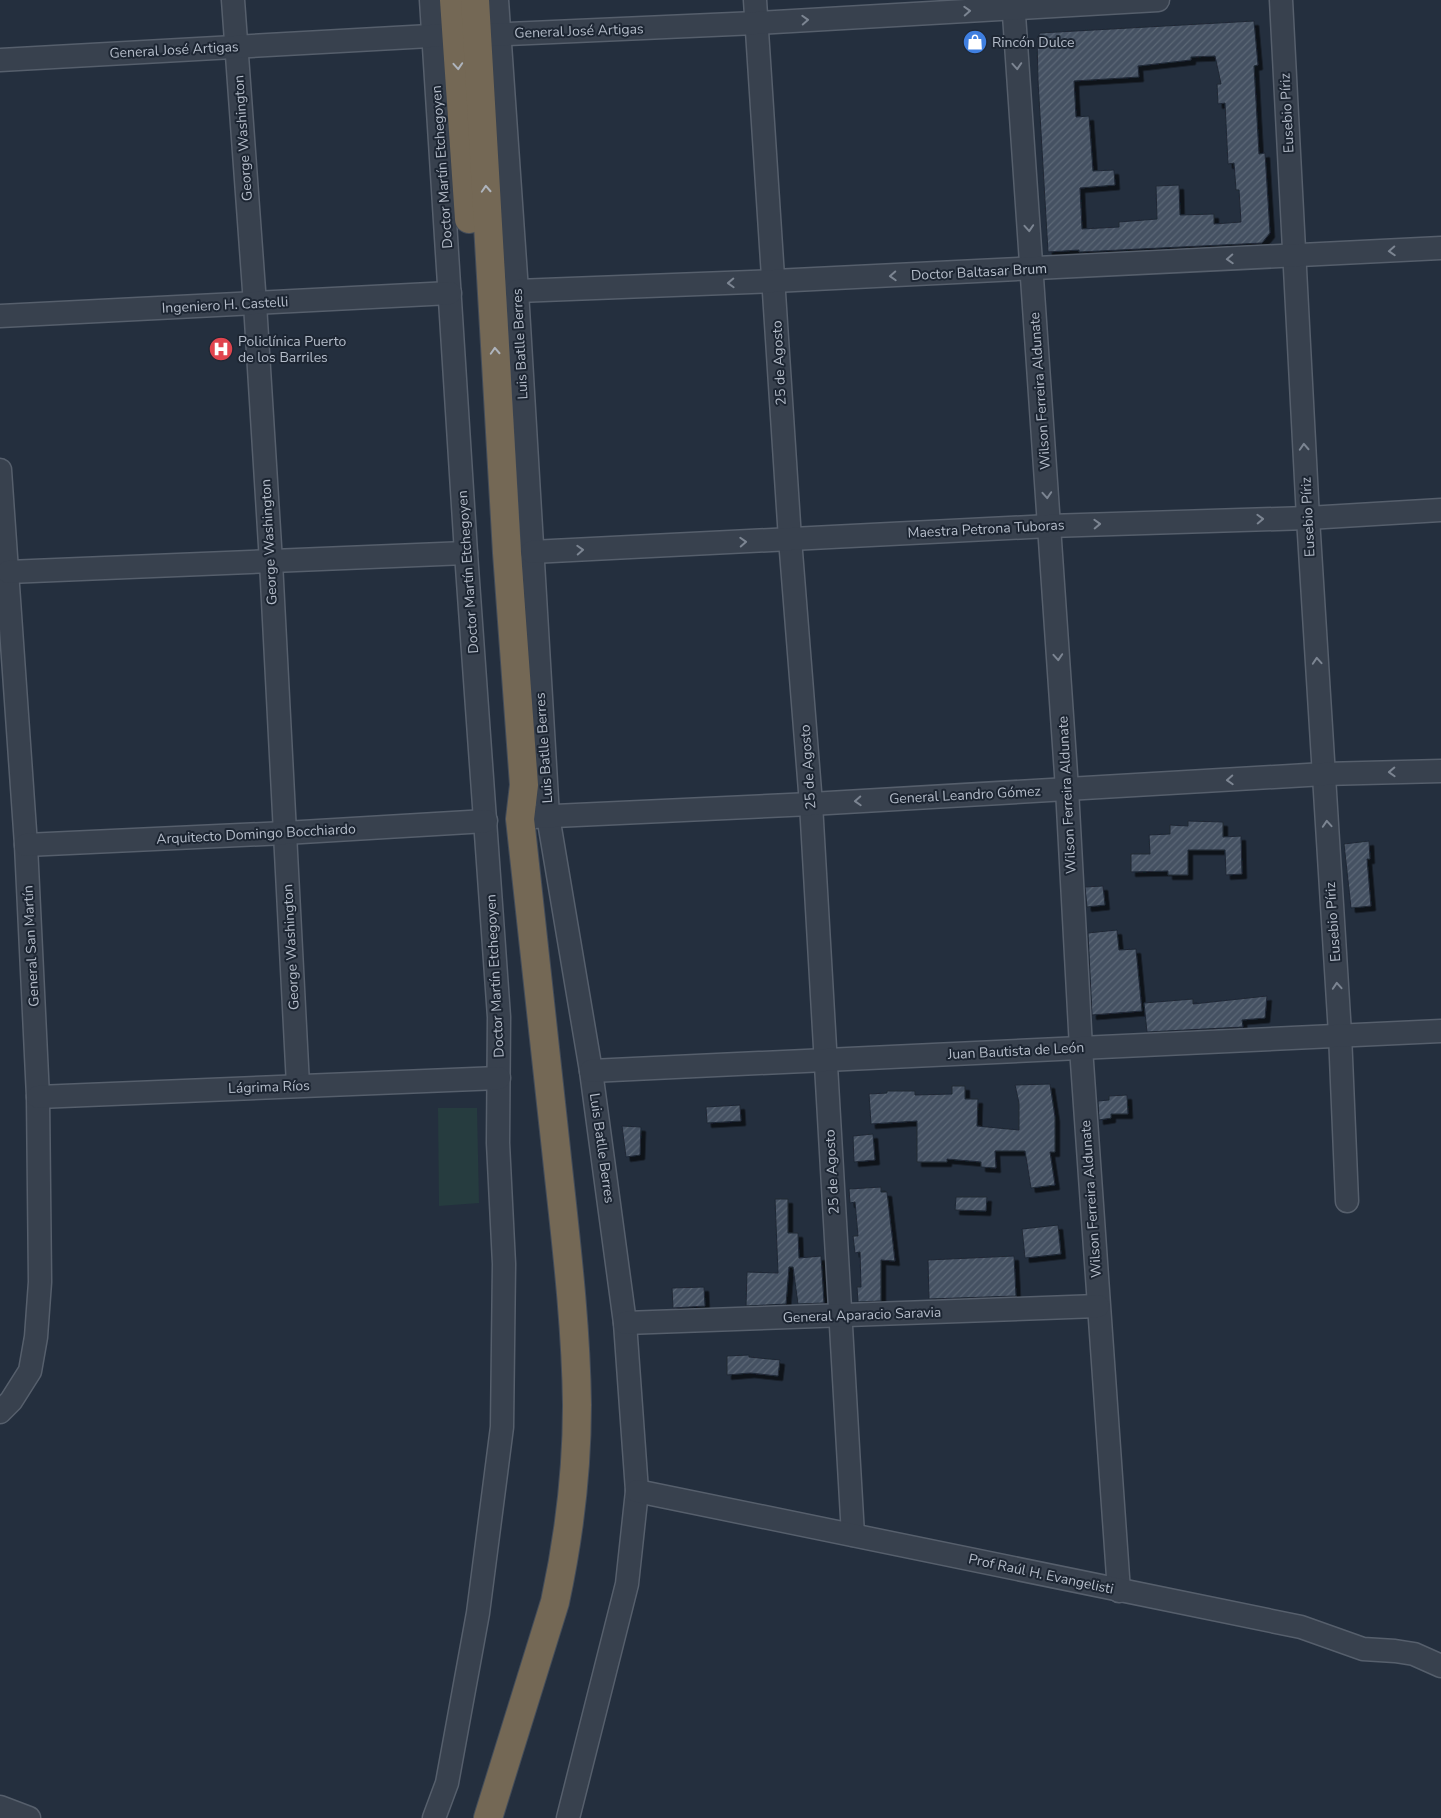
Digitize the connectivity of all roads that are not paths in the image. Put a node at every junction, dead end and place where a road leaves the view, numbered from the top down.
1 (233, 0) edge
2 (431, 0) edge
3 (454, 0) edge
4 (475, 0) edge
5 (497, 0) edge
6 (755, 0) edge
7 (1158, 0) edge
8 (1281, 0) edge
9 (1013, 4) edge
10 (756, 23) junction
11 (467, 35) junction
12 (236, 47) junction
13 (0, 60) edge
14 (1441, 248) edge
15 (1294, 256) junction
16 (1032, 269) junction
17 (774, 282) junction
18 (517, 292) junction
19 (450, 293) junction
20 (255, 304) junction
21 (0, 316) edge
22 (0, 470) edge
23 (1441, 510) edge
24 (1308, 518) junction
25 (1049, 526) junction
26 (790, 540) junction
27 (532, 552) junction
28 (466, 553) junction
29 (270, 562) junction
30 (8, 572) junction
31 (1441, 771) edge
32 (1324, 774) junction
33 (1067, 789) junction
34 (811, 804) junction
35 (548, 816) junction
36 (520, 819) junction
37 (486, 821) junction
38 (285, 833) junction
39 (26, 845) junction
40 (1441, 1031) edge
41 (1340, 1034) junction
42 (1081, 1048) junction
43 (826, 1059) junction
44 (591, 1071) junction
45 (499, 1078) junction
46 (298, 1085) junction
47 (38, 1097) junction
48 (1347, 1202) dead end
49 (1098, 1306) junction
50 (840, 1316) junction
51 (625, 1323) junction
52 (0, 1412) edge
53 (638, 1491) junction
54 (853, 1535) junction
55 (1119, 1591) junction
56 (1441, 1666) edge
57 (0, 1807) edge
58 (29, 1818) edge
59 (434, 1818) edge
60 (488, 1818) edge
61 (568, 1818) edge

1 - 12 street, George Washington
2 - 11 street, Doctor Martín Etchegoyen
3 - 11 highway
4 - 11 highway
5 - 11 street, Luis Batlle Berres
6 - 10 street, 25 de Agosto
7 - 9 street, General José Artigas
8 - 15 street, Eusebio Píriz
10 -> 9 street, General José Artigas
9 -> 16 street, Wilson Ferreira Aldunate
10 - 11 street, General José Artigas
10 - 17 street, 25 de Agosto
11 - 12 street, General José Artigas
11 - 18 street, Luis Batlle Berres
11 - 19 street, Doctor Martín Etchegoyen
11 - 36 highway
12 - 13 street, General José Artigas
12 - 20 street, George Washington
14 -> 15 street, Doctor Baltasar Brum
15 -> 16 street, Doctor Baltasar Brum
24 -> 15 street, Eusebio Píriz
16 -> 17 street, Doctor Baltasar Brum
16 -> 25 street, Wilson Ferreira Aldunate
17 -> 18 street, Doctor Baltasar Brum
17 - 26 street, 25 de Agosto
18 - 27 street, Luis Batlle Berres
19 - 20 street, Ingeniero H. Castelli
19 - 28 street, Doctor Martín Etchegoyen
20 - 21 street, Ingeniero H. Castelli
20 - 29 street, George Washington
22 - 30 street, General San Martín
23 - 24 street, Maestra Petrona Tuboras
25 -> 24 street, Maestra Petrona Tuboras
32 -> 24 street, Eusebio Píriz
25 - 26 street, Maestra Petrona Tuboras
25 -> 33 street, Wilson Ferreira Aldunate
27 -> 26 street, Maestra Petrona Tuboras
26 - 34 street, 25 de Agosto
27 - 35 street, Luis Batlle Berres
28 - 29 street
28 - 37 street, Doctor Martín Etchegoyen
29 - 30 street
29 - 38 street, George Washington
30 - 39 street, General San Martín
31 -> 32 street, General Leandro Gómez
32 -> 33 street, General Leandro Gómez
41 -> 32 street, Eusebio Píriz
33 -> 34 street, General Leandro Gómez
33 - 42 street, Wilson Ferreira Aldunate
34 - 35 street, General Leandro Gómez
34 - 43 street, 25 de Agosto
35 - 36 street, General Leandro Gómez
35 - 44 street, Luis Batlle Berres
36 - 60 highway
37 - 38 street, Arquitecto Domingo Bocchiardo
37 - 45 street, Doctor Martín Etchegoyen
38 - 39 street, Arquitecto Domingo Bocchiardo
38 - 46 street, George Washington
39 - 47 street, General San Martín
40 - 41 street, Juan Bautista de León
41 - 42 street, Juan Bautista de León
41 - 48 street, Eusebio Píriz
42 - 43 street, Juan Bautista de León
42 - 49 street, Wilson Ferreira Aldunate
43 - 44 street, Juan Bautista de León
43 - 50 street, 25 de Agosto
44 - 51 street, Luis Batlle Berres
45 - 46 street, Lágrima Ríos
45 - 59 street, Doctor Martín Etchegoyen
46 - 47 street, Lágrima Ríos
47 - 52 street, General San Martín
49 - 50 street, General Aparacio Saravia
49 - 55 street, Wilson Ferreira Aldunate
50 - 51 street, General Aparacio Saravia
50 - 54 street, 25 de Agosto
51 - 53 street, Luis Batlle Berres
53 - 54 street, Prof Raúl H. Evangelisti
53 - 61 street, Luis Batlle Berres
54 - 55 street, Prof Raúl H. Evangelisti
55 - 56 street, Prof Raúl H. Evangelisti
57 - 58 street

